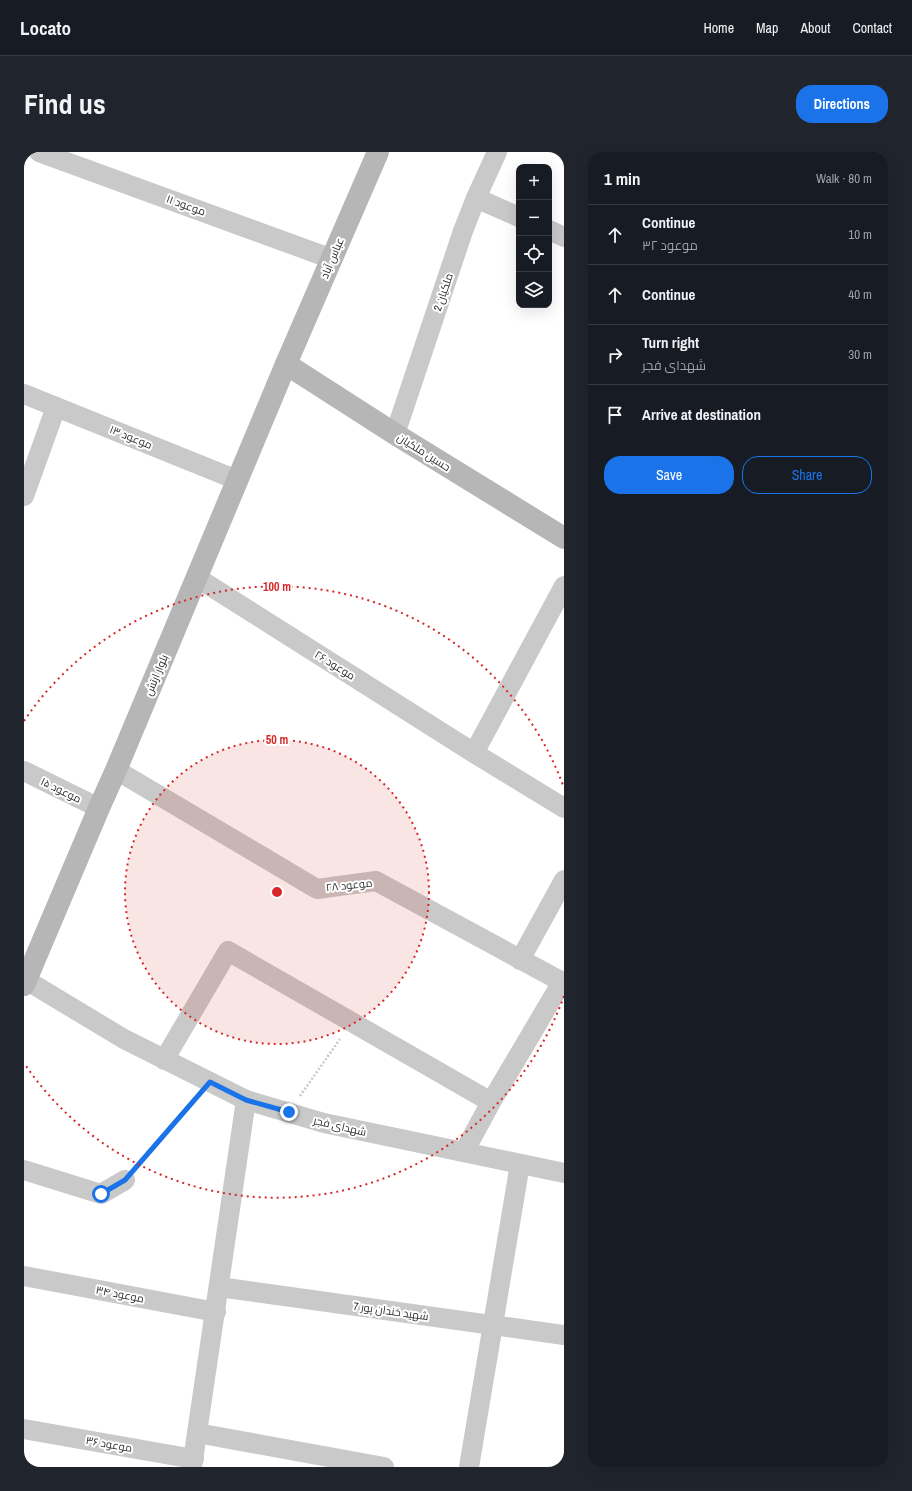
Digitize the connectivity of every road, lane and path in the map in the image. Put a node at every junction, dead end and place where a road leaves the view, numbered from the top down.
1 (40, 152) edge
2 (378, 152) edge
3 (497, 152) edge
4 (476, 198) junction
5 (516, 216) edge
6 (552, 231) edge
7 (564, 237) edge
8 (332, 259) junction
9 (286, 364) junction
10 (24, 394) edge
11 (56, 407) junction
12 (395, 434) junction
13 (237, 480) junction
14 (24, 496) edge
15 (564, 538) edge
16 (196, 577) junction
17 (564, 586) edge
18 (474, 753) junction
19 (116, 770) junction
20 (24, 771) edge
21 (99, 808) junction
22 (564, 808) edge
23 (564, 880) edge
24 (520, 960) junction
25 (25, 982) edge
26 (563, 983) edge
27 (352, 1022) junction
28 (164, 1060) junction
29 (210, 1082) junction
30 (246, 1100) junction
31 (491, 1102) junction
32 (289, 1112) junction
33 (464, 1152) junction
34 (520, 1164) junction
35 (24, 1170) edge
36 (564, 1173) edge
37 (125, 1180) joint
38 (24, 1276) edge
39 (219, 1287) junction
40 (216, 1312) junction
41 (492, 1325) junction
42 (564, 1335) edge
43 (24, 1429) edge
44 (197, 1433) junction
45 (193, 1463) edge
46 (384, 1467) edge
47 (469, 1467) edge

1 - 8 street, موعود ۱۱
2 - 8 main road, عباس آباد
3 - 4 street, ملکیان 2
4 - 5 street
4 - 12 street, ملکیان 2
6 - 7 street
8 - 9 main road, عباس آباد
9 - 12 main road, حسین ملکیان
9 - 13 main road, بلوار ارتش
10 - 11 street, موعود ۱۳
11 - 13 street, موعود ۱۳
11 - 14 street
12 - 15 main road, حسین ملکیان
13 - 16 main road, بلوار ارتش
16 - 18 street, موعود ۲۶
16 - 19 main road, بلوار ارتش
17 - 18 street
18 - 22 street, موعود ۲۶
19 - 21 main road, بلوار ارتش
19 - 24 street, موعود ۲۸
20 - 21 street, موعود ۱۵
21 - 25 main road, بلوار ارتش
23 - 24 street
24 - 26 street, موعود ۲۸
25 - 28 street, شهدای فجر
26 - 31 street
27 - 28 street
27 - 31 street
27 - 32 path
28 - 29 street, شهدای فجر
29 - 30 street, شهدای فجر
29 - 37 path
30 - 32 street, شهدای فجر
30 - 39 street
31 - 33 street
32 - 33 street, شهدای فجر
33 - 34 street, شهدای فجر
34 - 36 street, شهدای فجر
34 - 41 street
35 - 37 street
38 - 40 street, موعود ۳۴
39 - 40 street
39 - 41 street, شهید خندان پور 7
40 - 44 street
41 - 42 street, شهید خندان پور 7
41 - 47 street
43 - 45 street, موعود ۳۶
44 - 45 street
44 - 46 street

